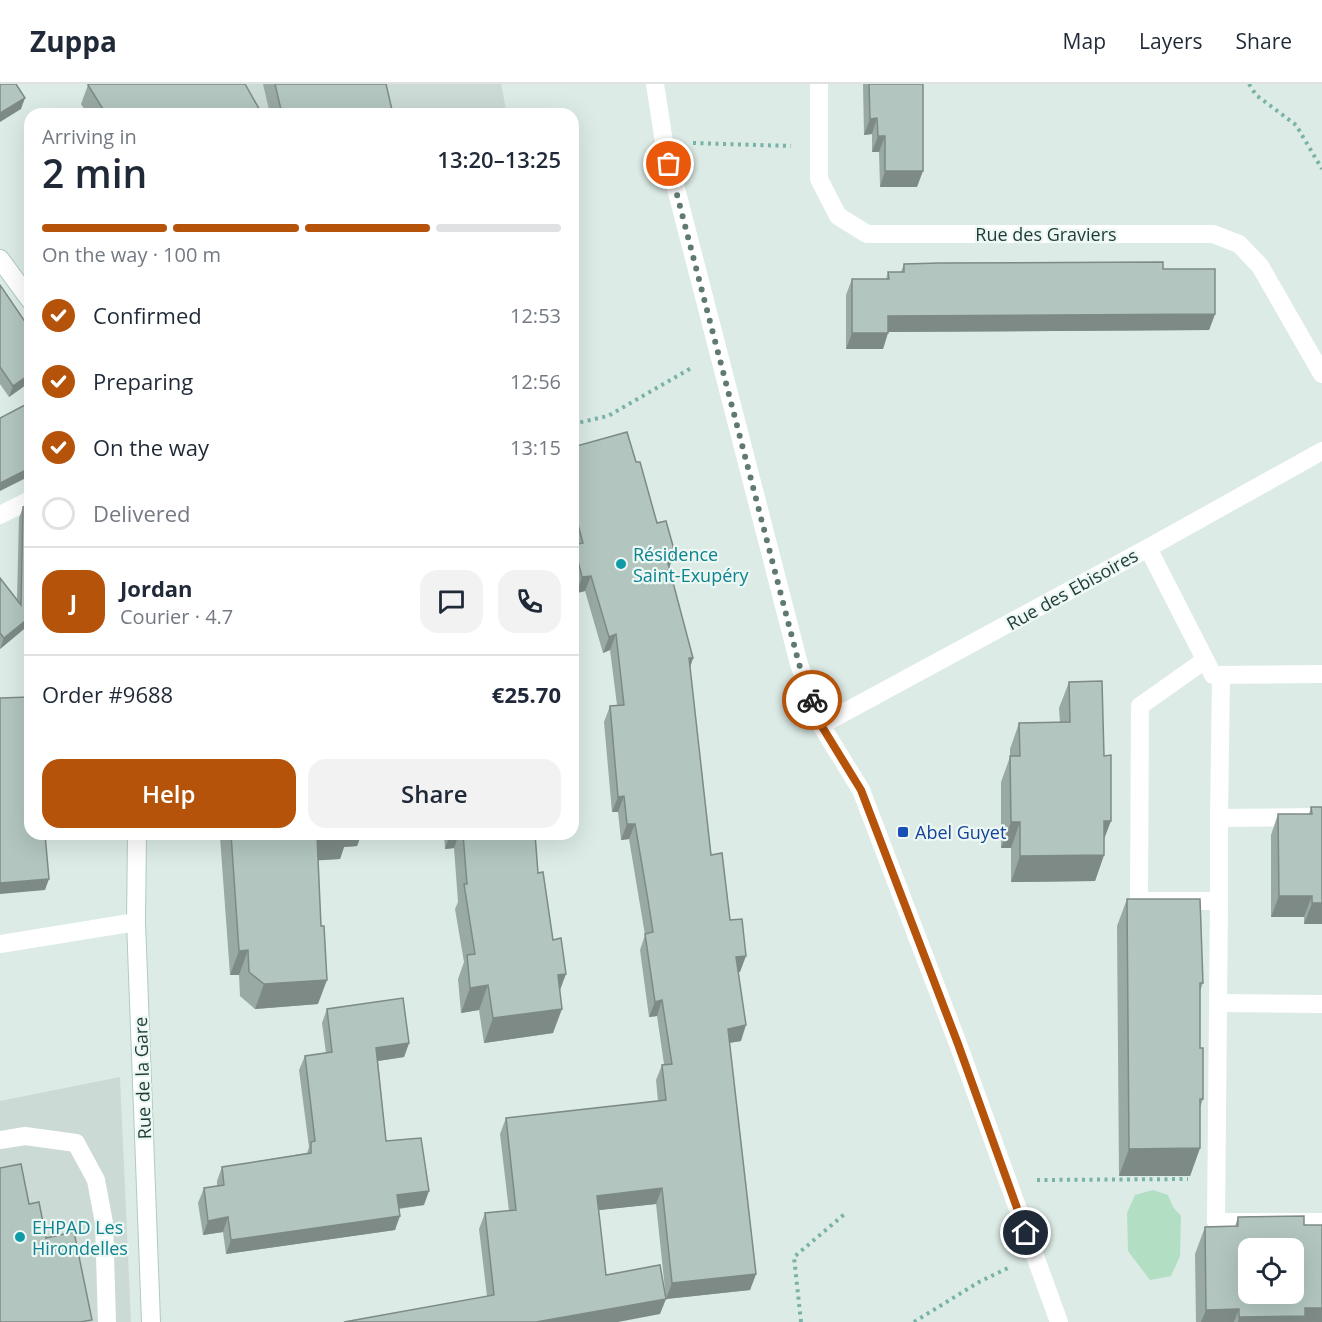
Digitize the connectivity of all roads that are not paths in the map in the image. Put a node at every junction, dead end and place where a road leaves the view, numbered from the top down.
1 (655, 84) edge
2 (819, 84) edge
3 (0, 259) edge
4 (24, 292) edge
5 (1322, 375) edge
6 (1322, 451) edge
7 (24, 503) edge
8 (0, 515) edge
9 (1148, 548) junction
10 (1205, 660) junction
11 (1322, 674) edge
12 (1221, 675) junction
13 (821, 725) junction
14 (1322, 817) edge
15 (1219, 818) junction
16 (137, 840) edge
17 (1219, 901) junction
18 (136, 922) junction
19 (0, 944) edge
20 (1218, 1003) junction
21 (1322, 1004) edge
22 (0, 1140) edge
23 (1322, 1222) edge
24 (107, 1322) edge
25 (151, 1322) edge
26 (1059, 1322) edge

1 - 13 street
2 - 5 street, Rue des Graviers
3 - 4 street
6 - 9 street, Rue des Ebisoires
7 - 8 street
9 - 10 street
9 - 13 street, Rue des Ebisoires
10 - 12 street
10 - 17 street
11 - 12 street
12 - 15 street
13 - 26 street
14 - 15 street
15 - 17 street
16 - 18 street, Rue de la Gare
17 - 20 street
18 - 19 street
18 - 25 street, Rue de la Gare
20 - 21 street
20 - 23 street
22 - 24 street

